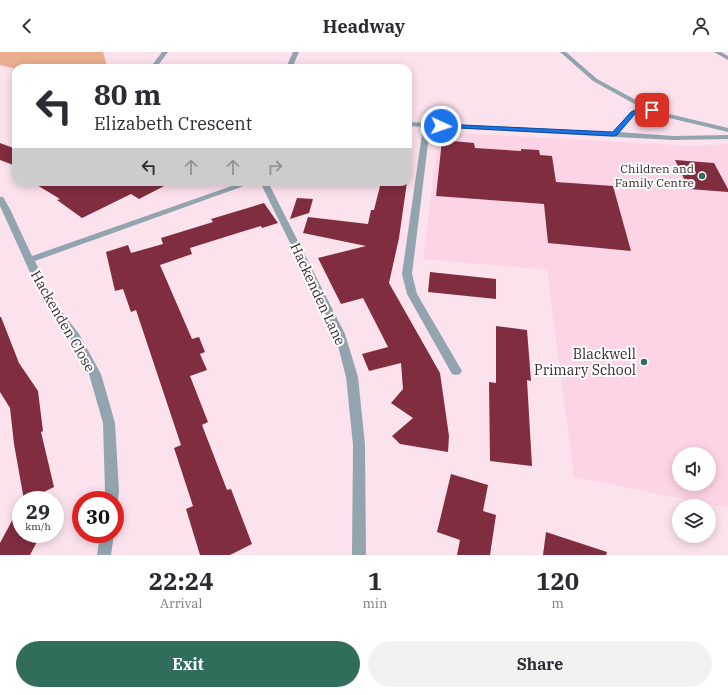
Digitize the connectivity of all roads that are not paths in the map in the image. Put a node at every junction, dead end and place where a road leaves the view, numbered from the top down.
1 (165, 52) edge
2 (296, 52) edge
3 (563, 52) edge
4 (717, 52) edge
5 (728, 58) edge
6 (157, 64) edge
7 (291, 64) edge
8 (645, 107) junction
9 (412, 124) edge
10 (427, 125) junction
11 (728, 130) edge
12 (614, 134) junction
13 (728, 137) edge
14 (239, 186) edge
15 (266, 186) edge
16 (0, 199) edge
17 (29, 260) junction
18 (456, 371) dead end
19 (112, 491) edge
20 (106, 543) edge
21 (104, 555) edge
22 (359, 555) edge

1 - 6 street
2 - 7 street
3 - 8 street
4 - 5 street
8 - 11 street
8 - 12 street
9 - 10 street
10 - 12 street
10 - 18 street
12 - 13 street
14 - 17 street, Hackenden Close
15 - 22 street, Hackenden Lane
16 - 17 street, Hackenden Close
17 - 19 street, Hackenden Close
20 - 21 street

